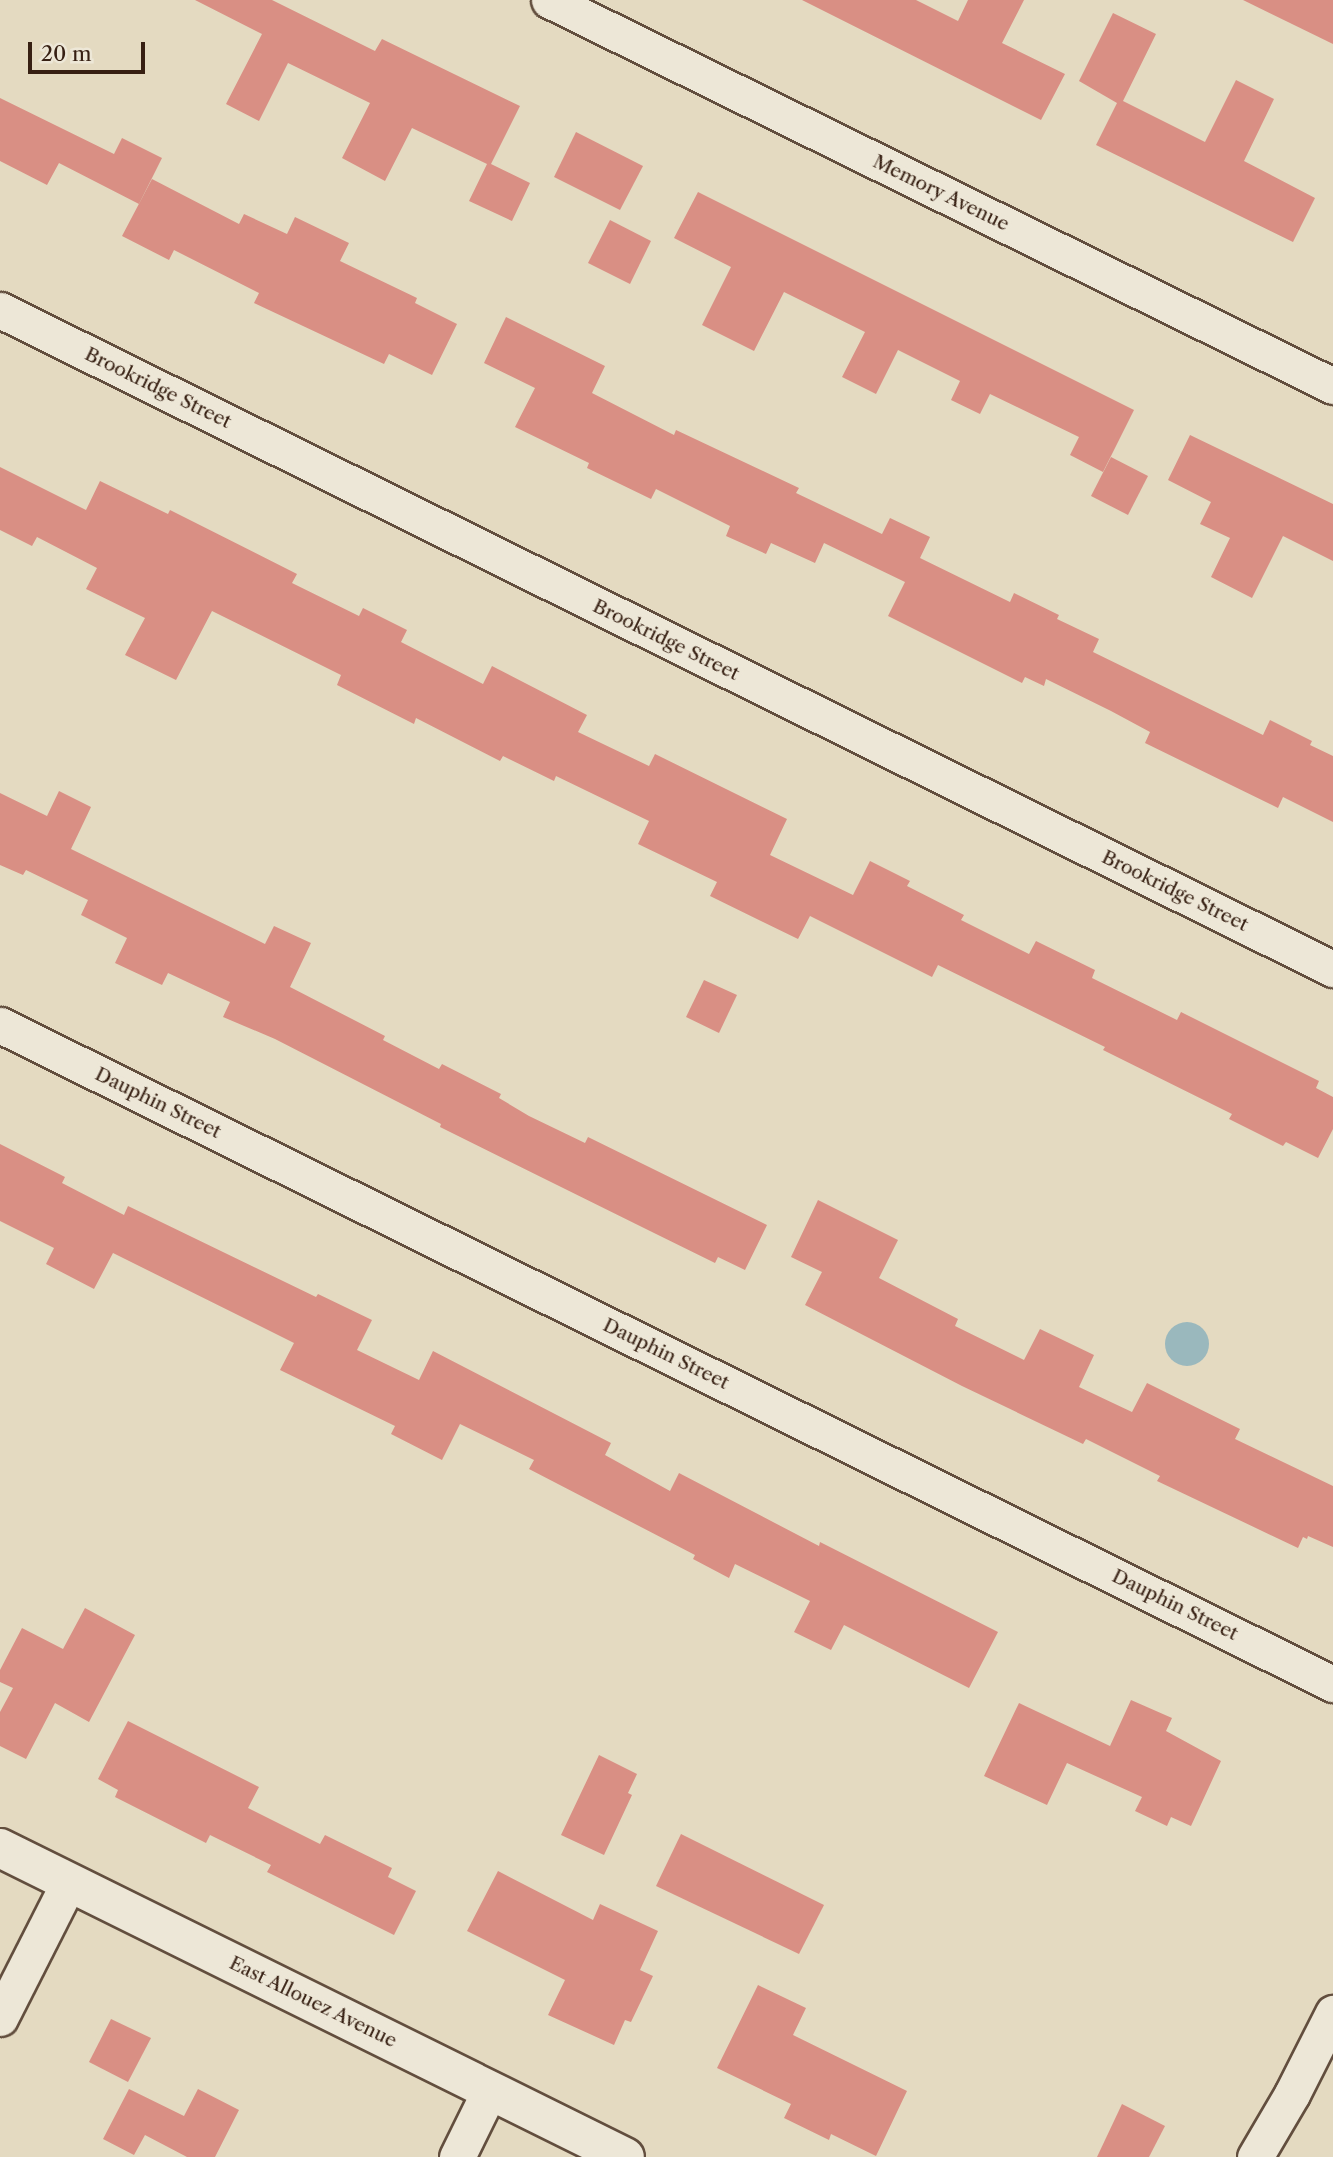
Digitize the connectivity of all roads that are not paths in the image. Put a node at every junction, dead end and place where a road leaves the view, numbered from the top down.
1 (549, 0) edge
2 (0, 310) edge
3 (1333, 386) edge
4 (1333, 969) edge
5 (0, 1025) edge
6 (1333, 1684) edge
7 (0, 1848) edge
8 (69, 1882) junction
9 (1333, 2013) edge
10 (0, 2018) edge
11 (490, 2090) junction
12 (457, 2157) edge
13 (625, 2157) edge
14 (1255, 2157) edge

1 - 3 street, Memory Avenue
2 - 4 street, Brookridge Street
5 - 6 street, Dauphin Street
7 - 8 street, East Allouez Avenue
8 - 10 street
8 - 11 street, East Allouez Avenue
9 - 14 street
11 - 12 street
11 - 13 street, East Allouez Avenue

